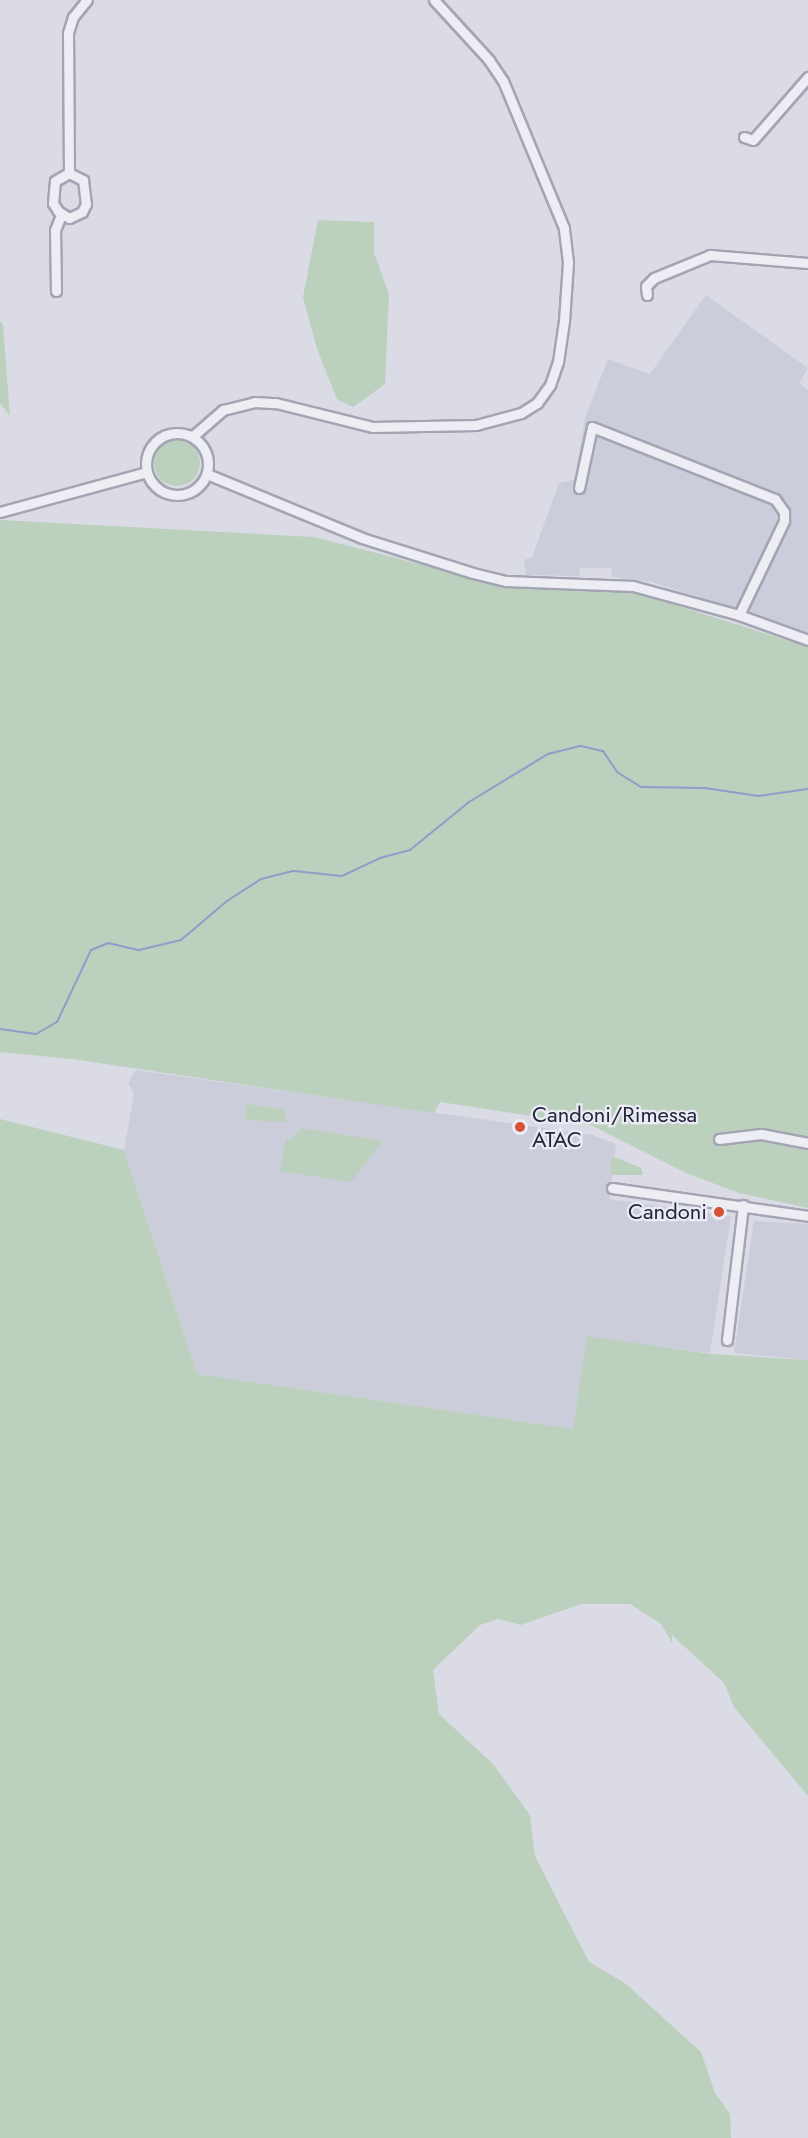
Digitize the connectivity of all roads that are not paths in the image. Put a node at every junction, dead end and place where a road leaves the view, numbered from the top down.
1 (87, 0) edge
2 (434, 0) edge
3 (808, 77) edge
4 (744, 137) dead end
5 (69, 173) junction
6 (61, 215) junction
7 (808, 264) edge
8 (56, 291) dead end
9 (647, 294) dead end
10 (193, 436) junction
11 (147, 472) junction
12 (207, 474) junction
13 (579, 488) dead end
14 (0, 512) edge
15 (739, 615) junction
16 (808, 640) edge
17 (719, 1138) dead end
18 (808, 1143) edge
19 (612, 1188) dead end
20 (743, 1204) junction
21 (808, 1216) edge
22 (727, 1340) dead end

1 - 5 street
2 - 10 street
3 - 4 street
5 - 6 street
5 - 6 street
6 - 8 street
7 - 9 street
10 - 11 street
10 - 12 street
11 - 12 street
11 - 14 street
12 - 15 street
13 - 15 street
15 - 16 street
17 - 18 street
19 - 20 street
20 - 21 street
20 - 22 street

